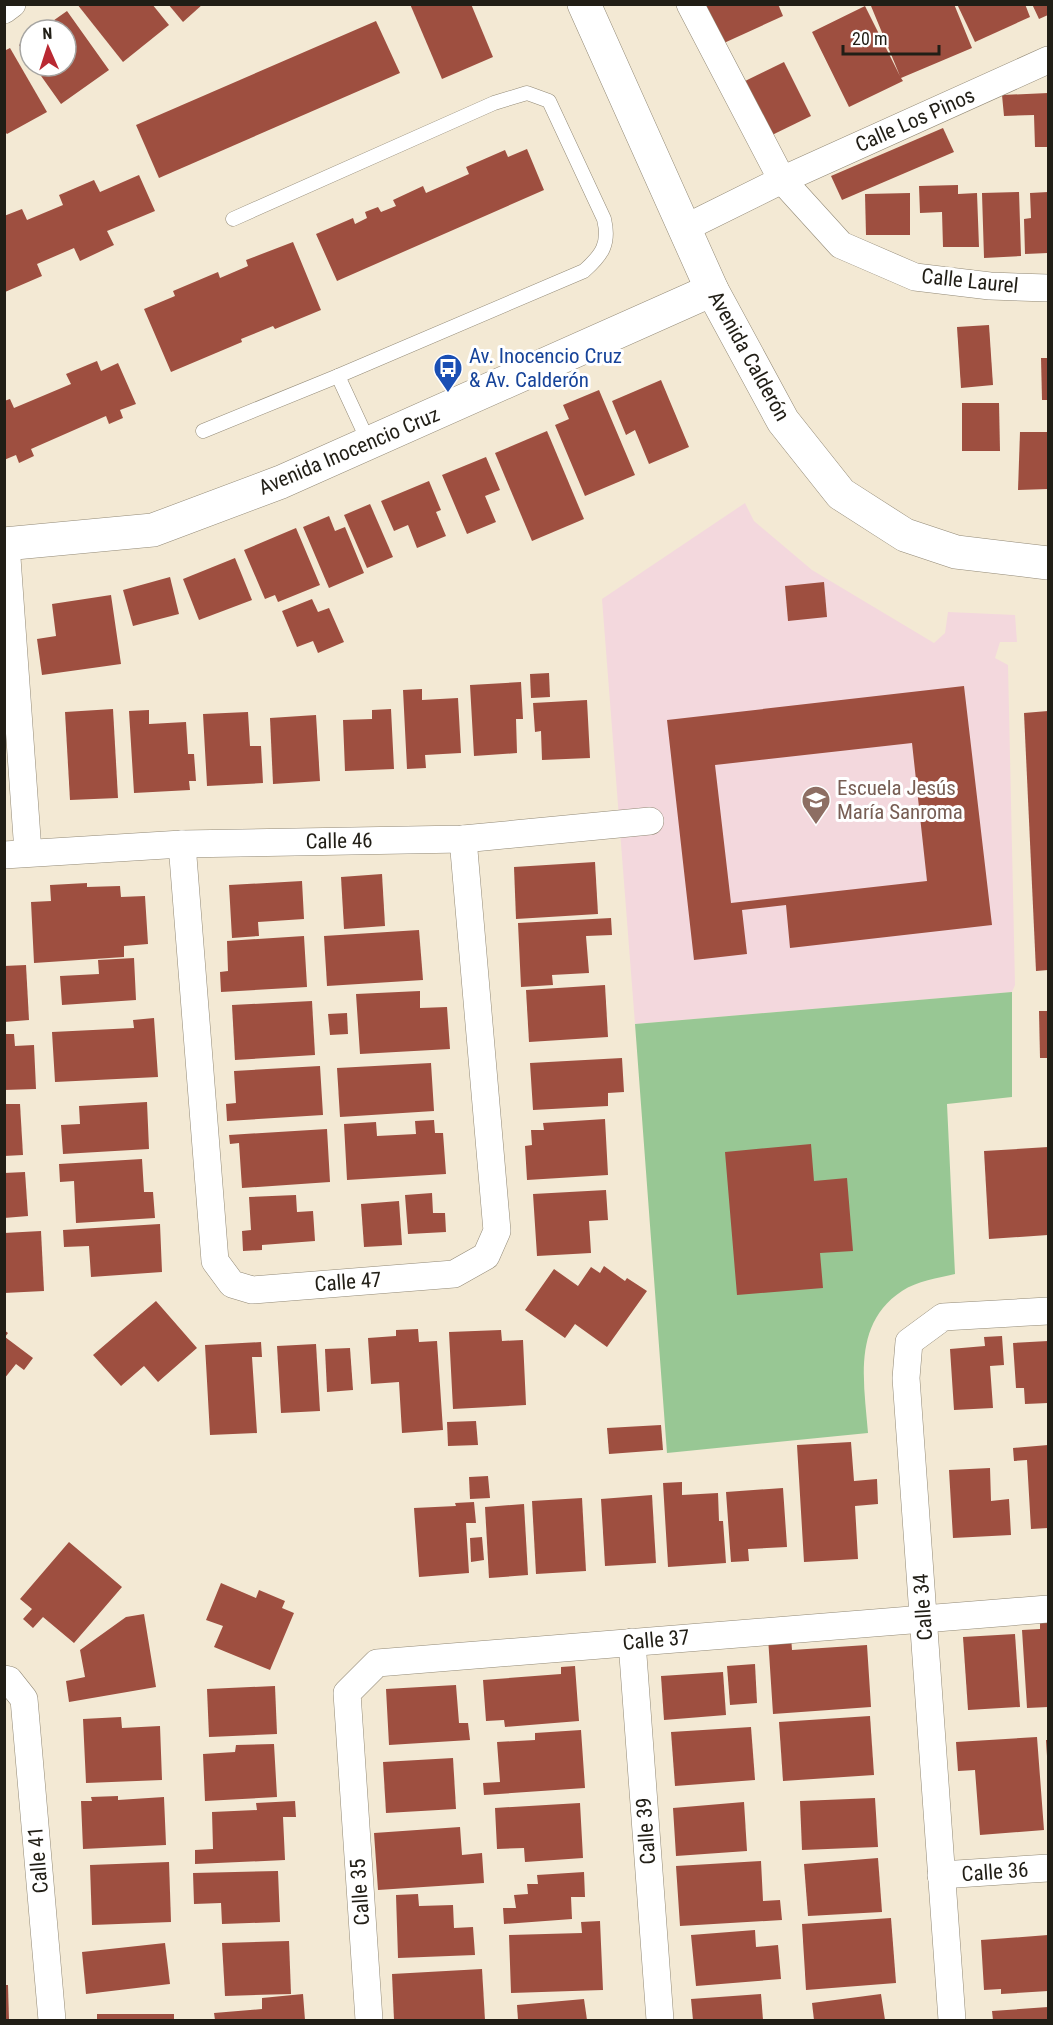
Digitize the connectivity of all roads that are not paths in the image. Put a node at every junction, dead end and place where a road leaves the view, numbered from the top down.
1 (12, 4) edge
2 (584, 4) edge
3 (690, 4) edge
4 (4, 10) edge
5 (1048, 60) edge
6 (782, 180) junction
7 (233, 219) dead end
8 (683, 229) junction
9 (1048, 288) edge
10 (712, 290) junction
11 (338, 376) junction
12 (203, 430) dead end
13 (369, 443) junction
14 (5, 544) edge
15 (1048, 563) edge
16 (650, 821) dead end
17 (463, 839) junction
18 (182, 844) junction
19 (16, 854) edge
20 (1048, 1311) edge
21 (1048, 1609) edge
22 (924, 1618) junction
23 (632, 1642) junction
24 (4, 1679) edge
25 (351, 1763) joint
26 (1048, 1868) edge
27 (941, 1875) junction
28 (52, 2020) edge
29 (369, 2020) edge
30 (660, 2020) edge
31 (952, 2020) edge

1 - 4 street
2 - 8 street, Avenida Calderón
3 - 6 street, Calle Laurel
5 - 6 street, Calle Los Pinos
6 - 8 street, Calle Los Pinos
6 - 9 street, Calle Laurel
7 - 11 lane
8 - 10 street, Avenida Calderón
10 - 13 street, Avenida Inocencio Cruz
10 - 15 street, Avenida Calderón
11 - 12 lane
11 - 13 lane
13 - 14 street, Avenida Inocencio Cruz
14 - 19 street, Calle 46
16 - 17 street, Calle 46
17 - 18 street, Calle 46
17 - 18 street, Calle 47
18 - 19 street, Calle 46
20 - 22 street, Calle 34
21 - 22 street, Calle 37
22 - 23 street, Calle 37
22 - 27 street, Calle 34
23 - 25 street, Calle 37
23 - 30 street, Calle 39
24 - 28 street, Calle 41
25 - 29 street, Calle 35
26 - 27 street, Calle 36
27 - 31 street, Calle 34

